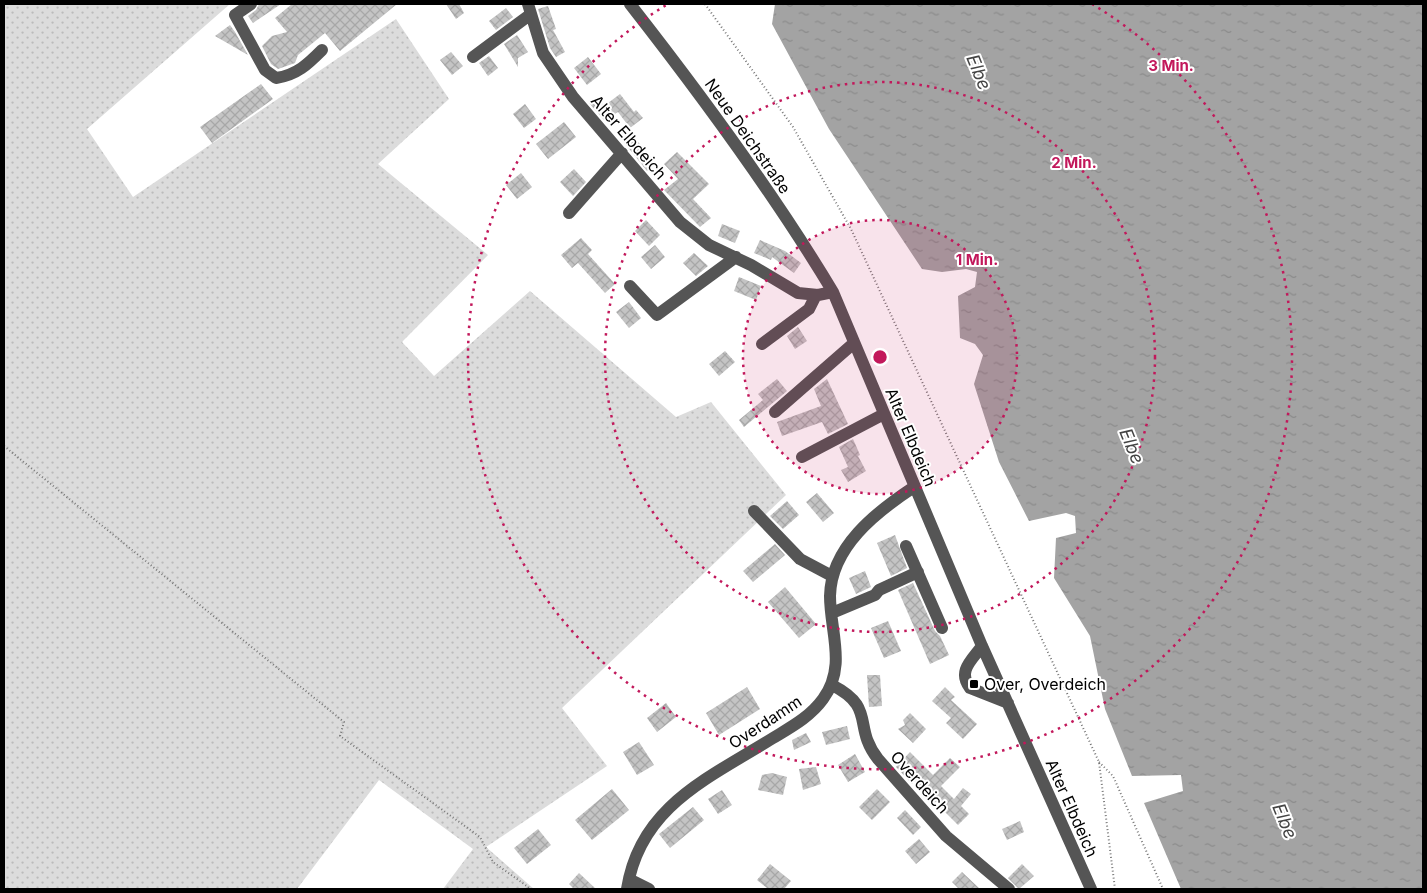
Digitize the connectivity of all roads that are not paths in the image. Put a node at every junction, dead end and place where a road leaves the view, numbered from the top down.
1 (250, 4) edge
2 (630, 4) edge
3 (529, 9) edge
4 (322, 50) dead end
5 (473, 57) dead end
6 (622, 153) junction
7 (569, 213) dead end
8 (736, 258) junction
9 (630, 286) dead end
10 (833, 292) junction
11 (816, 295) junction
12 (854, 342) junction
13 (762, 344) dead end
14 (775, 412) dead end
15 (884, 414) junction
16 (802, 458) dead end
17 (914, 487) junction
18 (754, 511) dead end
19 (906, 546) dead end
20 (918, 572) junction
21 (832, 576) junction
22 (832, 613) junction
23 (942, 628) dead end
24 (982, 646) junction
25 (832, 684) junction
26 (1008, 703) junction
27 (628, 884) edge
28 (649, 889) edge
29 (1008, 889) edge
30 (1091, 889) edge

1 - 4 street
2 - 10 street, Neue Deichstraße
3 - 5 street
3 - 6 street, Alter Elbdeich
6 - 7 street
6 - 8 street, Alter Elbdeich
8 - 9 street
8 - 11 street, Alter Elbdeich
10 - 11 street, Alter Elbdeich
10 - 12 street, Alter Elbdeich
11 - 13 street
12 - 14 street
12 - 15 street, Alter Elbdeich
15 - 16 street
15 - 17 street, Alter Elbdeich
17 - 21 street, Overdamm
17 - 24 street, Alter Elbdeich
18 - 21 street
19 - 20 street
20 - 22 street
20 - 23 street
21 - 22 street, Overdamm
22 - 25 street, Overdamm
24 - 26 street, Alter Elbdeich
24 - 26 street
25 - 27 street, Overdamm
25 - 29 street, Overdeich
26 - 30 street, Alter Elbdeich
27 - 28 street

